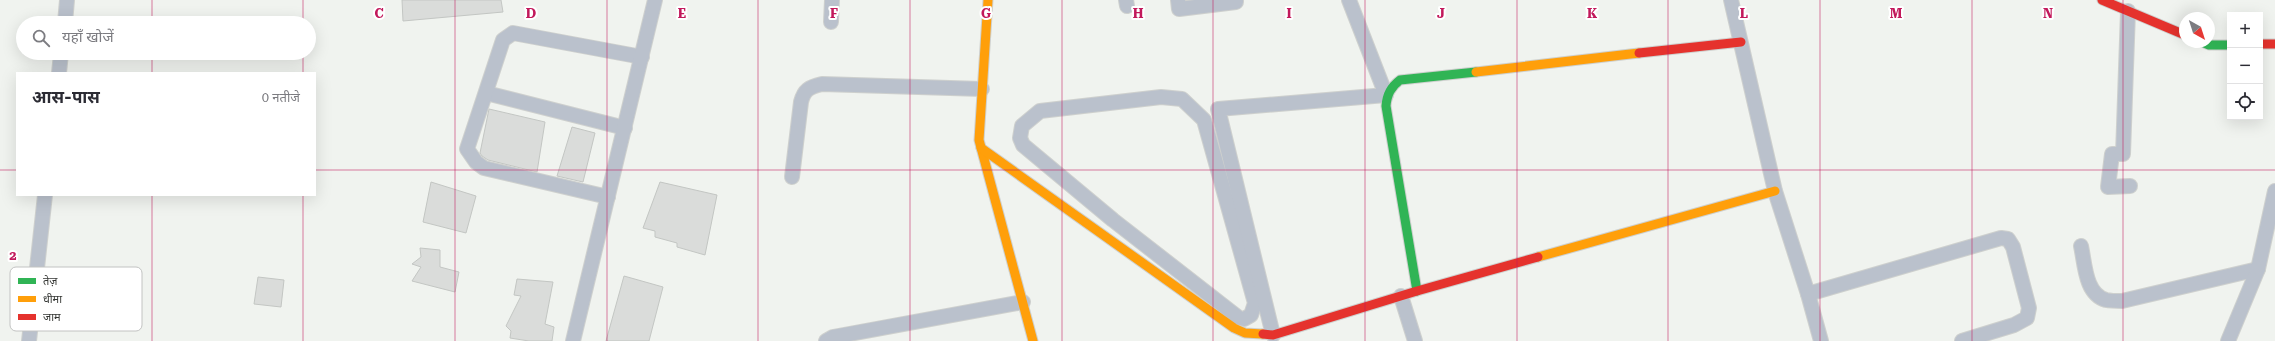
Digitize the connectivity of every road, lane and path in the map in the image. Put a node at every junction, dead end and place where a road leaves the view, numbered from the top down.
1 (67, 0) edge
2 (655, 0) edge
3 (832, 0) edge
4 (988, 0) edge
5 (1178, 0) edge
6 (1236, 0) edge
7 (1349, 0) edge
8 (1731, 0) edge
9 (2102, 0) edge
10 (2128, 11) junction
11 (66, 16) edge
12 (831, 22) dead end
13 (2179, 32) edge
14 (1741, 42) junction
15 (2263, 44) edge
16 (2275, 44) edge
17 (2215, 45) edge
18 (2227, 45) edge
19 (642, 57) junction
20 (60, 60) edge
21 (59, 72) edge
22 (982, 89) junction
23 (486, 93) junction
24 (1386, 94) junction
25 (625, 128) junction
26 (981, 148) junction
27 (792, 177) dead end
28 (2130, 186) dead end
29 (1775, 191) junction
30 (2275, 191) edge
31 (45, 196) edge
32 (608, 197) junction
33 (1133, 234) junction
34 (2081, 246) dead end
35 (1120, 247) junction
36 (37, 267) edge
37 (2258, 269) junction
38 (1417, 291) junction
39 (1808, 294) junction
40 (1401, 296) junction
41 (1023, 302) junction
42 (30, 331) edge
43 (1273, 335) junction
44 (29, 341) edge
45 (573, 341) edge
46 (826, 341) edge
47 (1033, 341) edge
48 (1415, 341) edge
49 (1821, 341) edge
50 (1962, 341) edge
51 (2228, 341) edge

1 - 11 street
2 - 19 street
3 - 12 street
4 - 22 street
5 - 6 street
7 - 24 street
8 - 14 street
9 - 10 street
10 - 13 street
10 - 28 street
14 - 24 street
14 - 29 street
15 - 16 street
17 - 18 street
19 - 23 street
19 - 25 street
20 - 21 street
22 - 26 street
22 - 27 street
23 - 25 street
23 - 32 street
24 - 38 street
24 - 43 street
25 - 32 street
26 - 35 street
26 - 41 street
29 - 38 street
29 - 39 street
30 - 37 street
31 - 36 street
32 - 45 street
33 - 33 street
33 - 35 street
34 - 37 street
35 - 43 street
37 - 51 street
38 - 40 street
39 - 49 street
39 - 50 street
40 - 43 street
40 - 48 street
41 - 46 street
41 - 47 street
42 - 44 street

